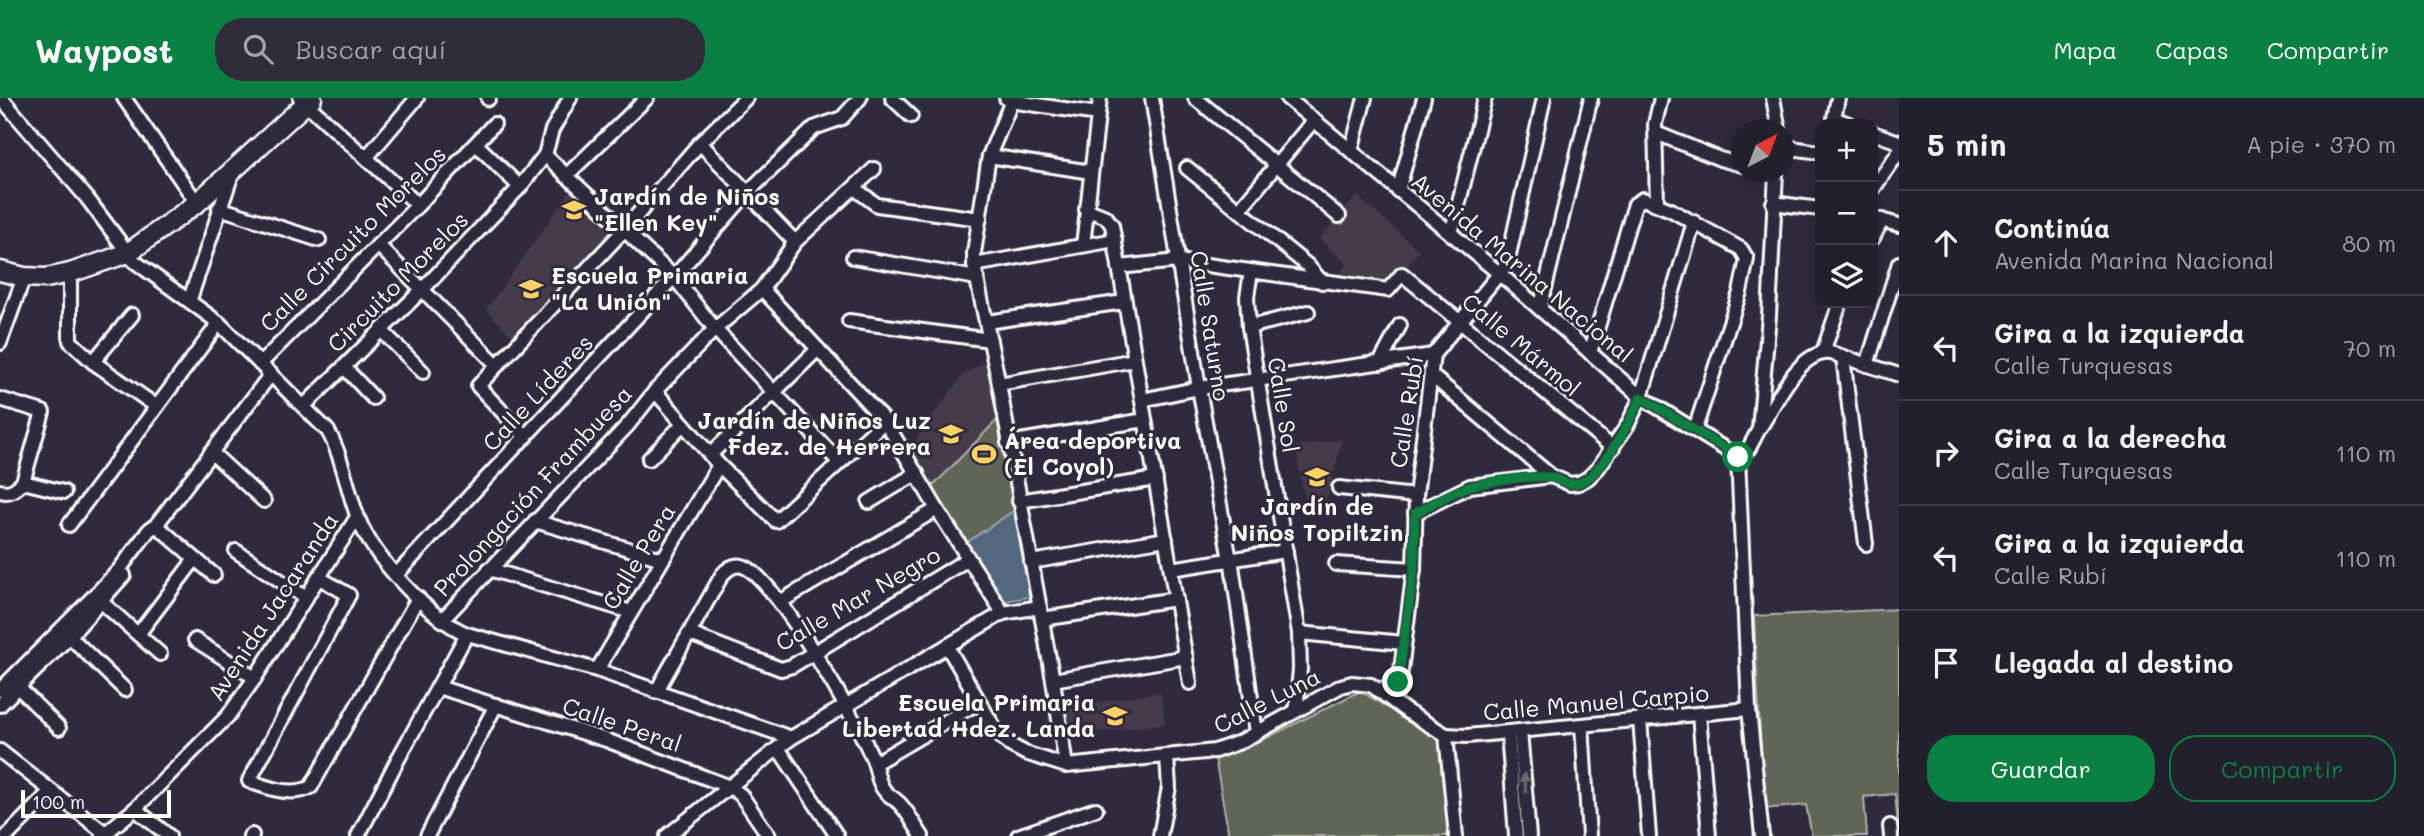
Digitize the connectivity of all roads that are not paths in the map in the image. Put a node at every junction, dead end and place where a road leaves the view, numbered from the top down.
1 (1, 98) edge
2 (124, 98) edge
3 (417, 98) edge
4 (570, 98) edge
5 (746, 98) edge
6 (860, 98) edge
7 (892, 98) edge
8 (1100, 98) edge
9 (1152, 98) edge
10 (1195, 98) edge
11 (1287, 98) edge
12 (1365, 98) edge
13 (1424, 98) edge
14 (1485, 98) edge
15 (1544, 98) edge
16 (1591, 98) edge
17 (1661, 98) edge
18 (1773, 98) edge
19 (1838, 98) edge
20 (645, 99) edge
21 (1009, 99) edge
22 (306, 100) edge
23 (1098, 114) junction
24 (911, 116) dead end
25 (1777, 119) edge
26 (1836, 119) edge
27 (1314, 121) junction
28 (494, 124) dead end
29 (1656, 133) junction
30 (1878, 134) edge
31 (1899, 142) edge
32 (700, 143) junction
33 (476, 144) junction
34 (1794, 148) edge
35 (1351, 151) junction
36 (1815, 151) edge
37 (1899, 152) edge
38 (545, 155) junction
39 (989, 156) junction
40 (366, 158) junction
41 (1731, 162) edge
42 (1276, 165) junction
43 (1188, 168) dead end
44 (874, 169) dead end
45 (1091, 172) junction
46 (232, 173) junction
47 (566, 176) junction
48 (1773, 182) edge
49 (1878, 182) edge
50 (520, 187) junction
51 (854, 188) junction
52 (1398, 191) junction
53 (748, 192) junction
54 (197, 203) junction
55 (1773, 203) junction
56 (1657, 204) junction
57 (418, 205) junction
58 (219, 208) junction
59 (1815, 208) edge
60 (1086, 209) junction
61 (1239, 210) junction
62 (1339, 216) dead end
63 (980, 219) junction
64 (1878, 219) edge
65 (1694, 222) junction
66 (1899, 225) edge
67 (624, 230) junction
68 (1451, 234) junction
69 (319, 240) dead end
70 (1115, 240) junction
71 (795, 242) junction
72 (378, 245) junction
73 (1083, 245) junction
74 (128, 253) junction
75 (853, 257) dead end
76 (1178, 261) junction
77 (1899, 263) edge
78 (1119, 267) junction
79 (0, 271) edge
80 (976, 271) junction
81 (1251, 272) junction
82 (70, 273) junction
83 (1500, 274) junction
84 (23, 277) junction
85 (674, 277) junction
86 (1322, 282) junction
87 (423, 289) junction
88 (762, 289) junction
89 (190, 299) junction
90 (1124, 302) junction
91 (1838, 308) edge
92 (1541, 309) junction
93 (1308, 312) dead end
94 (132, 315) dead end
95 (849, 321) dead end
96 (219, 323) junction
97 (987, 323) junction
98 (1461, 323) junction
99 (1400, 326) dead end
100 (1249, 327) junction
101 (715, 329) junction
102 (382, 330) junction
103 (990, 340) junction
104 (0, 343) edge
105 (818, 349) junction
106 (1823, 352) junction
107 (1590, 353) junction
108 (1433, 355) junction
109 (1843, 358) junction
110 (1135, 360) junction
111 (93, 362) junction
112 (1380, 363) junction
113 (260, 364) junction
114 (497, 365) junction
115 (1867, 365) junction
116 (344, 367) junction
117 (423, 372) dead end
118 (271, 374) junction
119 (1899, 375) edge
120 (1432, 376) junction
121 (1257, 381) junction
122 (999, 384) junction
123 (1199, 388) junction
124 (655, 391) junction
125 (772, 393) junction
126 (1641, 397) junction
127 (373, 398) dead end
128 (0, 399) edge
129 (1142, 400) junction
130 (156, 406) junction
131 (304, 406) junction
132 (1145, 420) junction
133 (885, 421) junction
134 (683, 424) junction
135 (1695, 429) junction
136 (1759, 429) junction
137 (526, 437) junction
138 (1008, 443) junction
139 (1613, 448) junction
140 (211, 452) junction
141 (1738, 457) junction
142 (649, 459) dead end
143 (714, 460) junction
144 (839, 462) junction
145 (917, 473) junction
146 (1551, 476) junction
147 (1156, 478) junction
148 (23, 482) junction
149 (1339, 488) dead end
150 (0, 491) edge
151 (64, 492) dead end
152 (1416, 496) junction
153 (264, 501) dead end
154 (1019, 501) junction
155 (869, 502) dead end
156 (937, 509) junction
157 (1415, 513) junction
158 (358, 517) junction
159 (535, 520) junction
160 (69, 525) dead end
161 (156, 525) junction
162 (1166, 539) junction
163 (1866, 544) dead end
164 (236, 551) dead end
165 (1286, 551) junction
166 (662, 558) junction
167 (195, 559) junction
168 (968, 559) junction
169 (1031, 562) junction
170 (1231, 562) junction
171 (1336, 564) dead end
172 (489, 569) junction
173 (1171, 569) junction
174 (1414, 569) junction
175 (214, 575) dead end
176 (397, 575) junction
177 (318, 577) junction
178 (306, 598) junction
179 (418, 598) junction
180 (98, 599) junction
181 (1176, 599) junction
182 (780, 602) junction
183 (631, 612) junction
184 (1003, 613) junction
185 (1041, 613) junction
186 (442, 620) junction
187 (66, 633) junction
188 (1299, 633) junction
189 (139, 634) junction
190 (467, 634) junction
191 (690, 634) junction
192 (195, 640) dead end
193 (1404, 643) junction
194 (947, 646) junction
195 (813, 653) junction
196 (160, 654) dead end
197 (1186, 657) junction
198 (597, 670) junction
199 (256, 678) junction
200 (1054, 680) junction
201 (1191, 683) dead end
202 (18, 687) junction
203 (438, 687) junction
204 (0, 690) edge
205 (1378, 690) junction
206 (125, 691) dead end
207 (656, 692) junction
208 (979, 702) junction
209 (0, 705) edge
210 (496, 705) junction
211 (845, 705) junction
212 (1749, 709) junction
213 (1296, 712) junction
214 (1699, 714) junction
215 (1640, 719) junction
216 (1582, 725) junction
217 (59, 728) dead end
218 (1514, 731) junction
219 (1255, 733) junction
220 (1446, 735) junction
221 (791, 737) junction
222 (778, 748) junction
223 (0, 751) edge
224 (1167, 757) junction
225 (874, 763) junction
226 (1066, 766) junction
227 (730, 787) junction
228 (50, 792) junction
229 (135, 809) junction
230 (1096, 809) dead end
231 (105, 835) edge
232 (7, 836) edge
233 (169, 836) edge
234 (358, 836) edge
235 (427, 836) edge
236 (667, 836) edge
237 (769, 836) edge
238 (837, 836) edge
239 (922, 836) edge
240 (1018, 836) edge
241 (1160, 836) edge
242 (1456, 836) edge
243 (1516, 836) edge
244 (1529, 836) edge
245 (1589, 836) edge
246 (1649, 836) edge
247 (1709, 836) edge
248 (1762, 836) edge

1 - 74 street
2 - 54 street
3 - 40 street
4 - 38 street, Circuito Morelos
5 - 32 street
6 - 53 street, Calle Líderes
7 - 24 street
8 - 23 street
9 - 76 street, Calle Saturno
10 - 42 street
11 - 27 street, Avenida Marina Nacional
12 - 35 street
13 - 52 street
14 - 68 street
15 - 83 street, Calle Rubí
16 - 92 street
17 - 29 street
18 - 25 street
19 - 26 street
20 - 47 street
21 - 23 street
21 - 39 street
22 - 40 street
22 - 46 main road
23 - 45 street
27 - 35 street, Avenida Marina Nacional
27 - 42 street
28 - 33 street, Calle Circuito Morelos
29 - 41 street
29 - 56 street
30 - 31 street
32 - 53 street
32 - 67 street
33 - 50 street
33 - 57 street, Calle Circuito Morelos
34 - 36 street
35 - 52 street, Avenida Marina Nacional
37 - 49 street
38 - 47 street
38 - 50 street, Circuito Morelos
39 - 45 street
39 - 63 street
40 - 57 street
42 - 61 street
42 - 62 street
43 - 61 street
44 - 51 street, Prolongación Frambuesa
45 - 60 street
46 - 54 main road
46 - 58 street
47 - 67 street
48 - 55 street
50 - 87 street, Circuito Morelos
51 - 63 street
51 - 71 street, Prolongación Frambuesa
52 - 68 street, Avenida Marina Nacional
53 - 71 street
53 - 85 street, Calle Líderes
54 - 74 main road
55 - 59 street
55 - 136 street
56 - 65 street
56 - 107 street
57 - 72 street, Calle Circuito Morelos
58 - 69 street
58 - 89 street
60 - 70 street
60 - 73 street
61 - 86 street
63 - 80 street
64 - 66 street
65 - 126 street
65 - 135 street
67 - 85 street
67 - 114 street
68 - 83 street, Avenida Marina Nacional
70 - 73 street
70 - 78 street
71 - 88 street, Prolongación Frambuesa
72 - 87 street
72 - 113 street, Calle Circuito Morelos
73 - 80 street
74 - 82 main road
74 - 89 street
75 - 80 street
76 - 78 street
76 - 81 street
76 - 123 street, Calle Saturno
77 - 115 street
78 - 90 street
79 - 84 main road
80 - 97 street
81 - 86 street
81 - 100 street, Calle Sol
82 - 84 main road
82 - 111 street
83 - 92 street, Avenida Marina Nacional
83 - 98 street, Calle Rubí
84 - 104 street
85 - 101 street
85 - 137 street, Calle Líderes
86 - 98 street, Calle Mármol
87 - 102 street, Circuito Morelos
87 - 114 street
88 - 101 street, Prolongación Frambuesa
88 - 105 street
89 - 96 street
90 - 97 street
90 - 110 street
91 - 106 street
92 - 107 street, Avenida Marina Nacional
93 - 100 street
94 - 111 street
95 - 103 street
96 - 113 street
96 - 130 street
97 - 103 street
98 - 108 street, Calle Rubí
98 - 139 street, Calle Mármol
99 - 112 street
100 - 121 street, Calle Sol
101 - 124 street, Prolongación Frambuesa
101 - 125 street
102 - 116 street, Circuito Morelos
102 - 117 street
103 - 122 street
105 - 125 street, Calle Pera
105 - 133 street
106 - 109 street
106 - 136 street
107 - 126 street, Avenida Marina Nacional
108 - 112 street
108 - 120 street, Calle Rubí
109 - 115 street
109 - 163 street
110 - 122 street
110 - 129 street
111 - 130 street
112 - 121 street
113 - 118 street
114 - 137 street
115 - 119 street
116 - 127 street
116 - 131 street, Circuito Morelos
118 - 131 street
118 - 140 street
120 - 146 street
120 - 152 street, Calle Rubí
121 - 123 street
121 - 165 street, Calle Sol
122 - 138 street
123 - 129 street
123 - 170 street, Calle Saturno
124 - 134 street
124 - 159 street, Prolongación Frambuesa
125 - 143 street, Calle Pera
125 - 144 street
126 - 135 street, Avenida Marina Nacional
126 - 139 street
128 - 148 street
129 - 132 street
130 - 160 street
131 - 158 street
132 - 138 street
132 - 147 street
133 - 144 street
133 - 145 street
134 - 142 street
134 - 143 street
135 - 141 street, Avenida Marina Nacional
136 - 141 street
137 - 176 street, Calle Líderes
138 - 154 street
139 - 146 street
140 - 153 street
140 - 161 street
141 - 212 street
143 - 144 street
143 - 166 street, Calle Pera
145 - 155 street
145 - 156 street
146 - 157 street
147 - 154 street
147 - 162 street
148 - 150 street
148 - 151 street
149 - 152 street
152 - 157 street, Calle Rubí
154 - 169 street
156 - 168 street
156 - 182 street
157 - 174 street, Calle Rubí
158 - 176 street
158 - 177 street, Avenida Jacaranda
159 - 166 street
159 - 172 street, Prolongación Frambuesa
161 - 167 street
161 - 180 street
162 - 169 street
162 - 173 street
164 - 178 street
165 - 170 street
165 - 188 street, Calle Sol
166 - 183 street, Calle Pera
167 - 175 street
167 - 189 street
168 - 184 street
168 - 195 street, Calle Mar Negro
169 - 185 street
170 - 173 street
170 - 219 street, Calle Saturno
171 - 174 street
172 - 183 street
172 - 186 street, Prolongación Frambuesa
173 - 181 street
174 - 193 street, Calle Rubí
176 - 179 street
177 - 178 street, Avenida Jacaranda
177 - 179 street
178 - 199 street, Avenida Jacaranda
179 - 186 street
180 - 187 street
180 - 189 street
181 - 185 street
181 - 197 street
182 - 191 street
182 - 195 street
183 - 198 street, Calle Pera
184 - 185 street
184 - 194 street
185 - 200 street
186 - 190 street
187 - 202 street
187 - 204 street
187 - 206 street
188 - 193 street
188 - 213 street, Calle Sol
189 - 196 street
190 - 198 street
190 - 203 street
191 - 195 street, Calle Mar Negro
191 - 207 street
192 - 199 street
193 - 205 street, Calle Rubí
194 - 208 street
194 - 211 street
195 - 211 street
197 - 200 street
197 - 201 street
198 - 207 street
199 - 229 street, Avenida Jacaranda
200 - 226 street
202 - 209 street
202 - 217 street
203 - 210 street, Calle Peral
203 - 234 street
205 - 213 street, Calle Luna
205 - 220 street, Calle Luna
207 - 221 street
208 - 225 street
208 - 226 street, Calle Luna
210 - 227 street, Calle Peral
210 - 235 street
211 - 221 street
211 - 225 street
212 - 214 street, Calle Manuel Carpio
212 - 248 street
213 - 219 street, Calle Luna
214 - 215 street, Calle Manuel Carpio
214 - 247 street
215 - 216 street, Calle Manuel Carpio
215 - 246 street
216 - 218 street, Calle Manuel Carpio
216 - 245 street
218 - 220 street, Calle Manuel Carpio
218 - 243 street
244 -> 218 street
219 - 224 street, Calle Luna
220 - 242 street
221 - 222 street
222 - 227 street
222 - 238 street
223 - 228 street
224 - 226 street, Calle Luna
224 - 241 street
225 - 239 street
227 - 236 street
227 - 237 street, Calle Peral
228 - 231 street
228 - 232 street
229 - 231 street, Avenida Jacaranda
229 - 233 street
230 - 240 street

